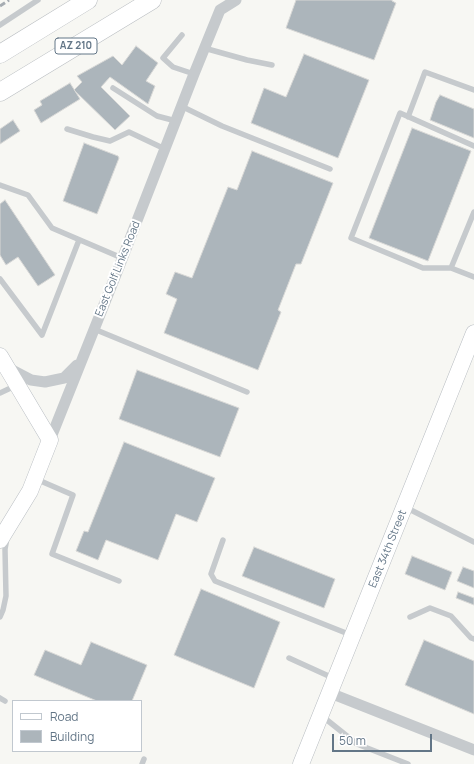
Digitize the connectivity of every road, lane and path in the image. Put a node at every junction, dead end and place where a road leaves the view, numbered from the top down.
1 (38, 0) edge
2 (88, 0) edge
3 (152, 0) edge
4 (236, 0) edge
5 (0, 25) edge
6 (182, 35) dead end
7 (204, 48) junction
8 (0, 54) edge
9 (272, 65) dead end
10 (194, 74) junction
11 (113, 88) dead end
12 (474, 90) edge
13 (0, 92) edge
14 (181, 106) junction
15 (408, 117) junction
16 (176, 121) junction
17 (67, 129) dead end
18 (474, 146) edge
19 (164, 149) junction
20 (330, 169) dead end
21 (0, 185) edge
22 (474, 212) edge
23 (79, 240) junction
24 (122, 258) junction
25 (451, 268) junction
26 (474, 277) edge
27 (0, 279) edge
28 (94, 329) junction
29 (474, 333) edge
30 (3, 362) edge
31 (81, 362) junction
32 (17, 384) junction
33 (247, 392) dead end
34 (0, 393) edge
35 (50, 440) junction
36 (35, 479) junction
37 (404, 507) junction
38 (4, 534) edge
39 (223, 540) dead end
40 (474, 542) edge
41 (0, 579) edge
42 (119, 581) dead end
43 (5, 586) junction
44 (0, 616) edge
45 (410, 617) dead end
46 (353, 636) junction
47 (474, 639) edge
48 (289, 658) dead end
49 (333, 686) junction
50 (321, 715) junction
51 (474, 750) edge
52 (301, 764) edge
53 (408, 764) edge

1 - 5 lane
2 - 8 main road, AZ 210
3 - 13 main road, AZ 210
4 - 7 street, East Golf Links Road
6 - 10 lane
7 - 9 lane
7 - 10 street, East Golf Links Road
10 - 14 street, East Golf Links Road
11 - 16 lane
12 - 15 lane
14 - 16 street, East Golf Links Road
14 - 20 lane
15 - 18 lane
15 - 25 lane
16 - 19 street, East Golf Links Road
17 - 19 lane
19 - 24 street, East Golf Links Road
21 - 23 lane
22 - 25 lane
23 - 24 lane
23 - 27 lane
24 - 28 street, East Golf Links Road
25 - 26 lane
28 - 31 street, East Golf Links Road
28 - 33 lane
29 - 37 street, East 34th Street
30 - 31 street
30 - 32 street
31 - 35 street, East Golf Links Road
32 - 34 lane
32 - 35 street
35 - 36 street, East Golf Links Road
36 - 38 street, East Golf Links Road
36 - 42 lane
37 - 40 lane
37 - 46 street, East 34th Street
38 - 43 lane
39 - 46 lane
41 - 43 lane
43 - 44 lane
45 - 47 lane
46 - 49 street, East 34th Street
48 - 49 lane
49 - 50 street, East 34th Street
49 - 51 street
50 - 52 street, East 34th Street
50 - 53 lane

